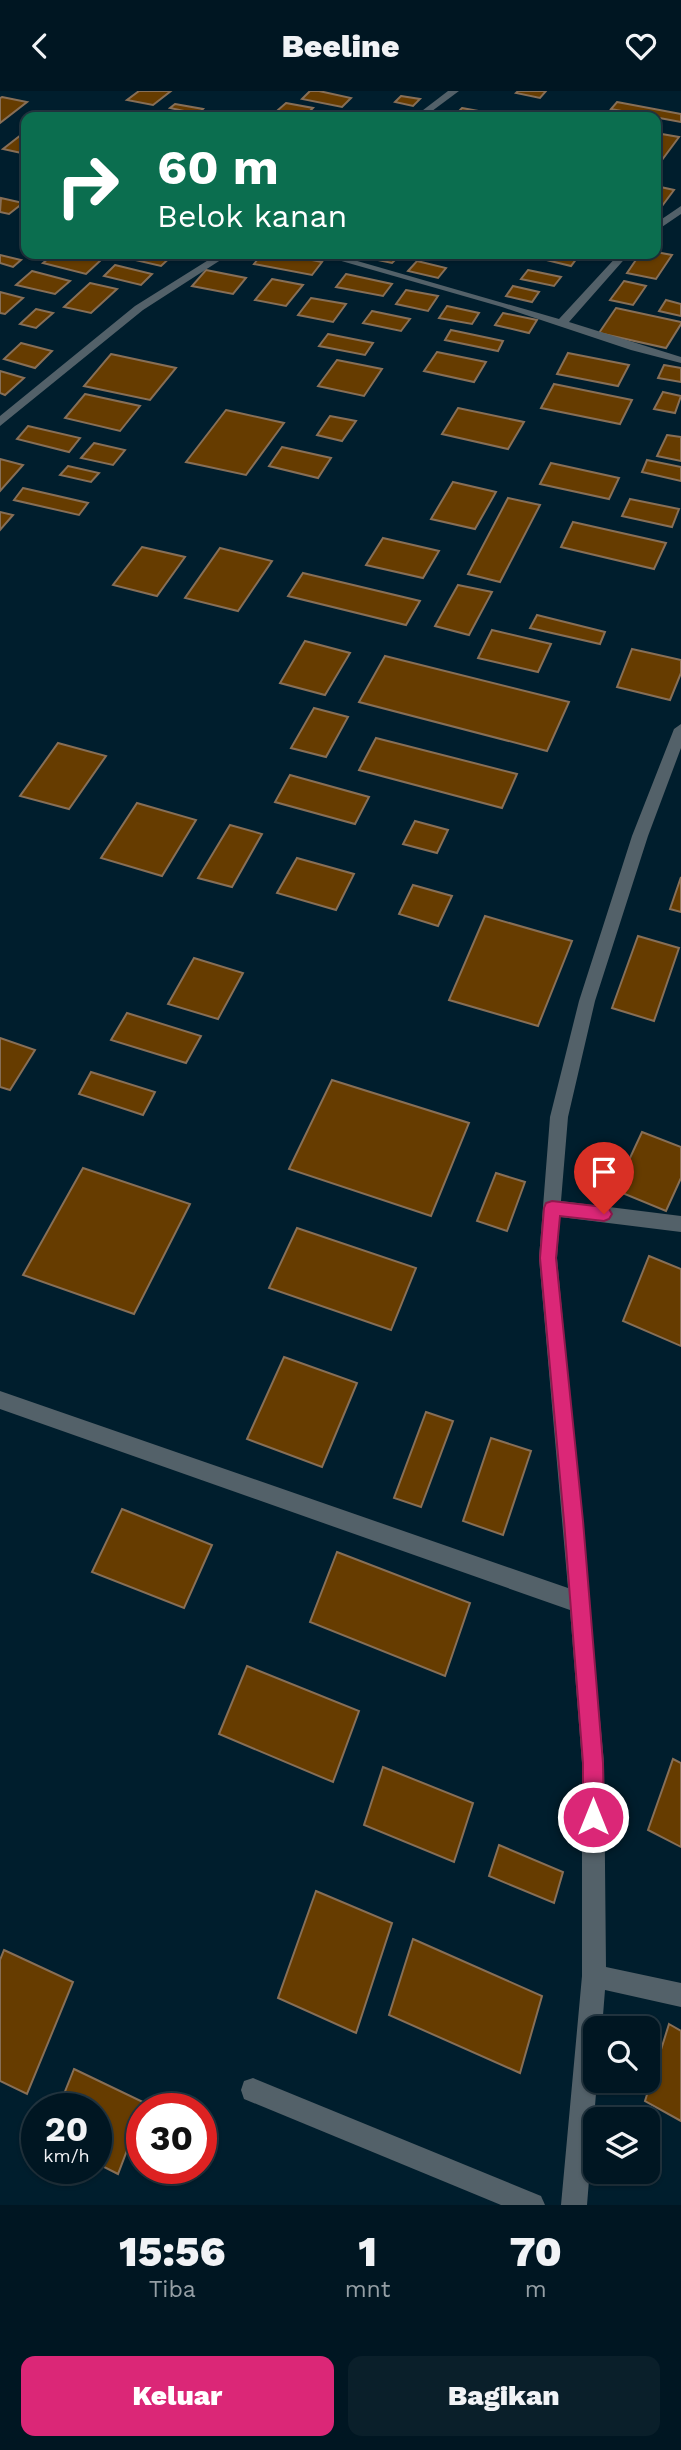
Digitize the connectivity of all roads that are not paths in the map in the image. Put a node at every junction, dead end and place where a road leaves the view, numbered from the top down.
1 (454, 91) edge
2 (425, 112) edge
3 (681, 209) edge
4 (661, 224) edge
5 (217, 259) edge
6 (339, 259) edge
7 (620, 259) edge
8 (561, 324) junction
9 (681, 360) edge
10 (0, 422) edge
11 (681, 729) edge
12 (552, 1208) junction
13 (681, 1224) edge
14 (0, 1400) edge
15 (580, 1603) junction
16 (594, 1976) junction
17 (681, 1995) edge
18 (253, 2090) dead end
19 (532, 2205) edge
20 (574, 2205) edge

1 - 2 street
3 - 4 street
5 - 10 street
6 - 8 street
7 - 8 street
8 - 9 street
11 - 12 street
12 - 13 street
12 - 15 street
14 - 15 street
15 - 16 street
16 - 17 street
16 - 20 street
18 - 19 street

